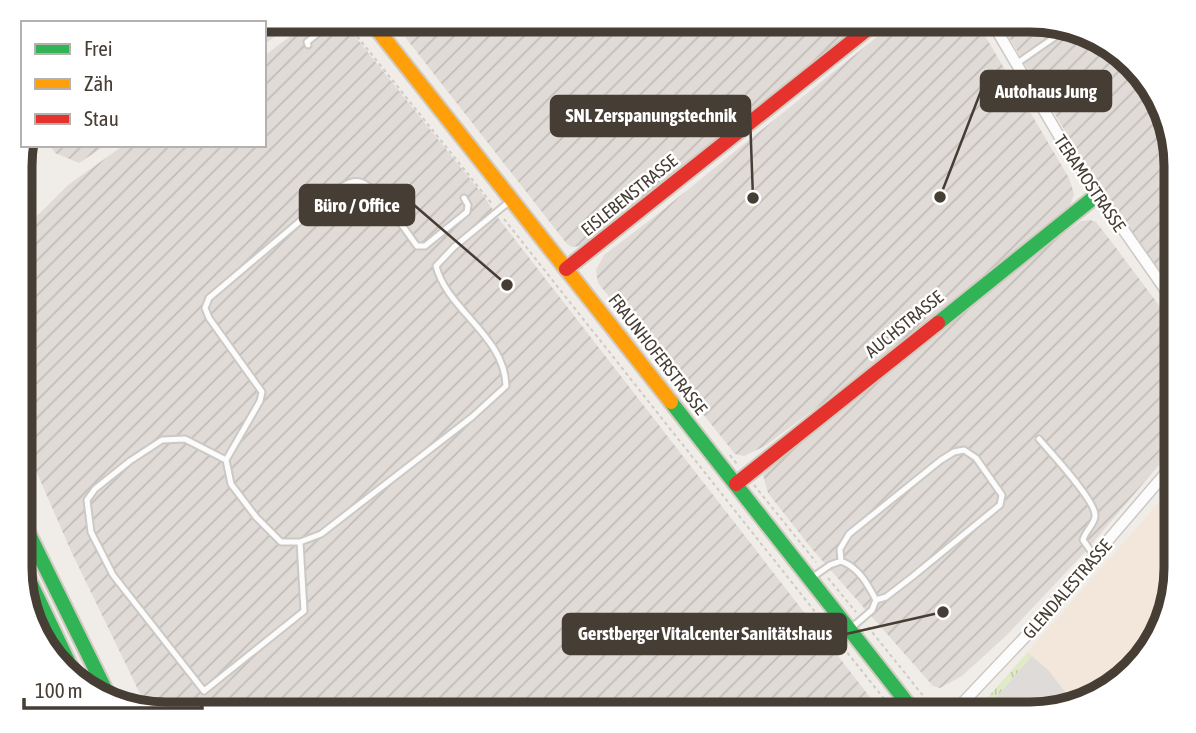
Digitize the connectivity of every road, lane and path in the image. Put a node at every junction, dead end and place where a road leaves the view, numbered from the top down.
1 (317, 32) edge
2 (354, 32) edge
3 (379, 32) edge
4 (864, 32) edge
5 (998, 32) edge
6 (1058, 35) edge
7 (308, 45) dead end
8 (1016, 64) junction
9 (1097, 195) junction
10 (464, 198) dead end
11 (511, 200) junction
12 (499, 212) junction
13 (566, 269) junction
14 (1164, 287) edge
15 (1039, 439) dead end
16 (226, 460) junction
17 (1164, 476) edge
18 (736, 484) junction
19 (32, 540) edge
20 (300, 542) junction
21 (1095, 556) junction
22 (841, 561) junction
23 (810, 579) junction
24 (33, 589) edge
25 (876, 600) junction
26 (850, 629) junction
27 (66, 657) edge
28 (104, 687) edge
29 (887, 701) edge
30 (906, 701) edge
31 (964, 701) edge

1 - 7 lane
2 - 12 path
3 - 11 main road, FRAUNHOFERSTRASSE
4 - 13 main road, EISLEBENSTRASSE
5 - 8 street, TERAMOSTRASSE
6 - 8 lane
8 - 9 street, TERAMOSTRASSE
9 - 14 street, TERAMOSTRASSE
9 - 18 main road, AUCHSTRASSE
10 - 16 lane
11 - 12 lane
11 - 13 main road, FRAUNHOFERSTRASSE
12 - 20 lane
12 - 29 path
13 - 18 main road, FRAUNHOFERSTRASSE
15 - 21 lane
16 - 20 lane
16 - 20 lane
17 - 21 street, GLENDALESTRASSE
18 - 23 main road, FRAUNHOFERSTRASSE
19 - 28 main road
21 - 31 street, GLENDALESTRASSE
22 - 23 lane
22 - 25 lane
22 - 25 lane
23 - 26 main road, FRAUNHOFERSTRASSE
24 - 27 main road
25 - 26 lane
26 - 30 main road, FRAUNHOFERSTRASSE

